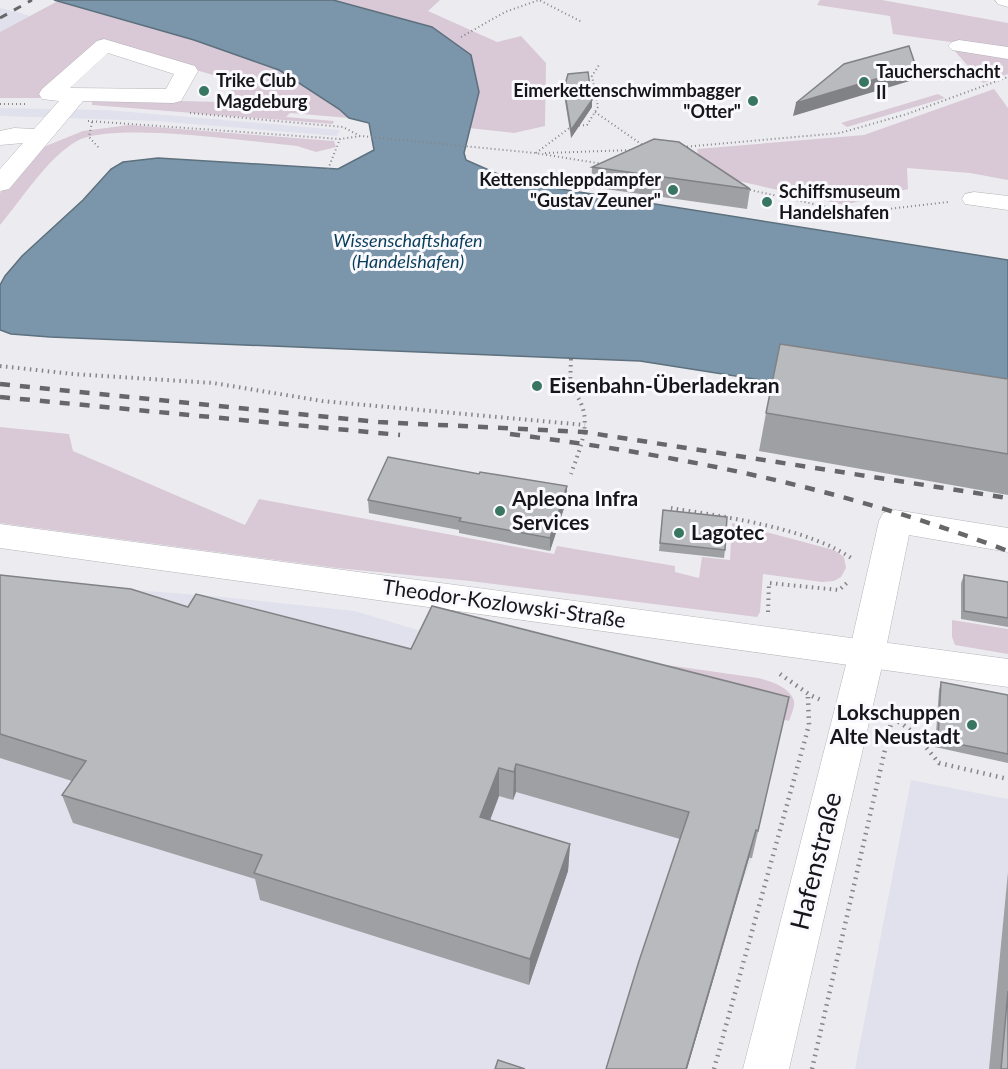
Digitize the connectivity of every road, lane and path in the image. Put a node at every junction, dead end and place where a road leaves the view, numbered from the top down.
1 (582, 22) dead end
2 (461, 37) dead end
3 (959, 46) dead end
4 (1008, 53) edge
5 (599, 65) dead end
6 (1008, 77) edge
7 (50, 94) joint
8 (74, 98) dead end
9 (595, 112) junction
10 (57, 119) junction
11 (92, 122) junction
12 (343, 127) dead end
13 (361, 136) junction
14 (41, 137) junction
15 (0, 138) edge
16 (340, 139) junction
17 (673, 147) edge
18 (100, 149) dead end
19 (535, 153) junction
20 (611, 165) edge
21 (328, 169) dead end
22 (0, 184) edge
23 (744, 188) edge
24 (974, 199) joint
25 (1008, 203) edge
26 (571, 359) dead end
27 (0, 366) edge
28 (585, 425) junction
29 (571, 474) dead end
30 (671, 508) edge
31 (0, 536) edge
32 (1008, 540) edge
33 (853, 568) dead end
34 (852, 578) dead end
35 (767, 640) junction
36 (867, 652) junction
37 (1008, 673) edge
38 (808, 697) dead end
39 (881, 715) dead end
40 (892, 718) junction
41 (1008, 779) edge
42 (714, 1069) edge
43 (766, 1069) edge
44 (812, 1069) edge

1 - 2 path
3 - 4 main road
5 - 9 path
6 - 17 path
7 - 7 main road
8 - 10 main road
9 - 19 path
9 - 19 path
10 - 11 path
10 - 14 main road
11 - 16 path
11 - 18 path
12 - 13 path
13 - 16 path
13 - 19 path
14 - 15 main road
14 - 22 main road
16 - 21 path
19 - 20 path
23 - 24 path
24 - 25 main road
26 - 28 path
27 - 28 path
28 - 29 path
30 - 33 path
31 - 35 main road, Theodor-Kozlowski-Straße
32 - 36 main road, Hafenstraße
34 - 35 path
35 - 36 main road, Theodor-Kozlowski-Straße
36 - 37 main road, Theodor-Kozlowski-Straße
36 - 43 main road, Hafenstraße
38 - 42 path, Hafenstraße
39 - 40 path
40 - 41 path
40 - 44 path, Hafenstraße

